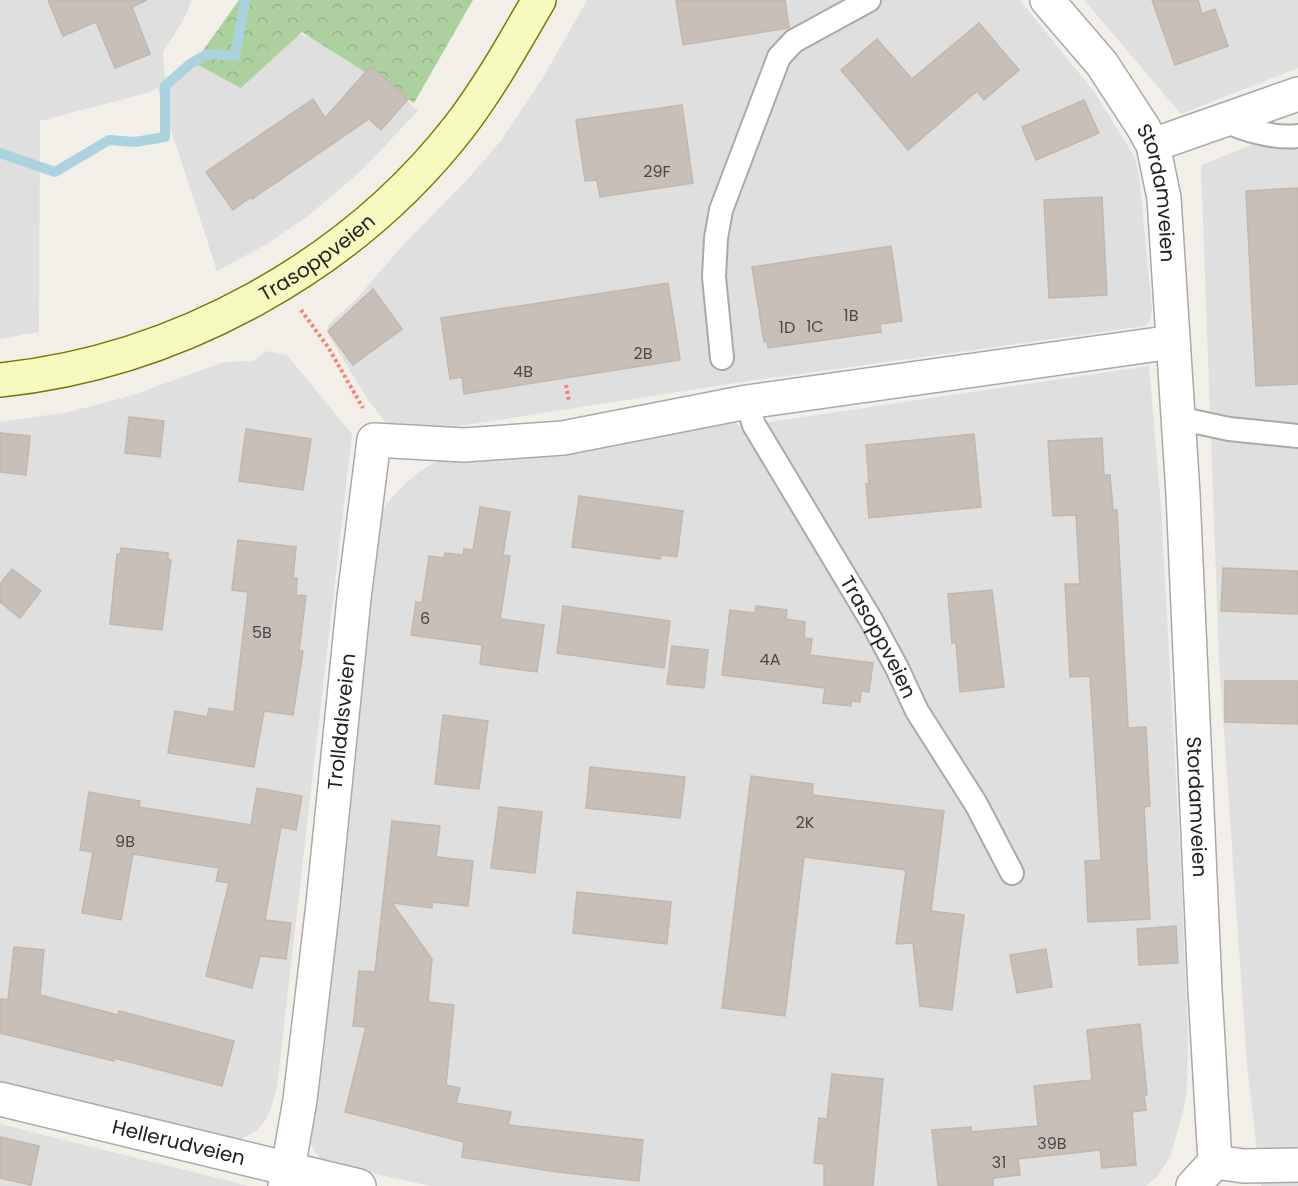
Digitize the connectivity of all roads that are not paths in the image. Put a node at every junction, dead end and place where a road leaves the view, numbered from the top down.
1 (538, 0) edge
2 (869, 0) edge
3 (1047, 0) edge
4 (1298, 94) edge
5 (1224, 120) junction
6 (1298, 136) edge
7 (1153, 145) junction
8 (1173, 342) junction
9 (722, 358) dead end
10 (0, 380) edge
11 (747, 402) junction
12 (1178, 418) junction
13 (1298, 436) edge
14 (1012, 873) dead end
15 (0, 1099) edge
16 (1215, 1162) junction
17 (1298, 1166) edge
18 (287, 1178) edge
19 (359, 1186) edge
20 (1193, 1186) edge

1 - 10 main road, Trasoppveien
2 - 9 lane
3 - 7 street, Stordamveien
4 - 5 street
5 - 6 lane
5 - 7 street
7 - 8 street, Stordamveien
8 - 11 street
8 - 12 street, Stordamveien
11 - 14 lane, Trasoppveien
11 - 18 street, Trolldalsveien
12 - 13 lane
12 - 16 street, Stordamveien
15 - 18 street, Hellerudveien
16 - 17 street
16 - 20 street
18 - 19 street, Hellerudveien

